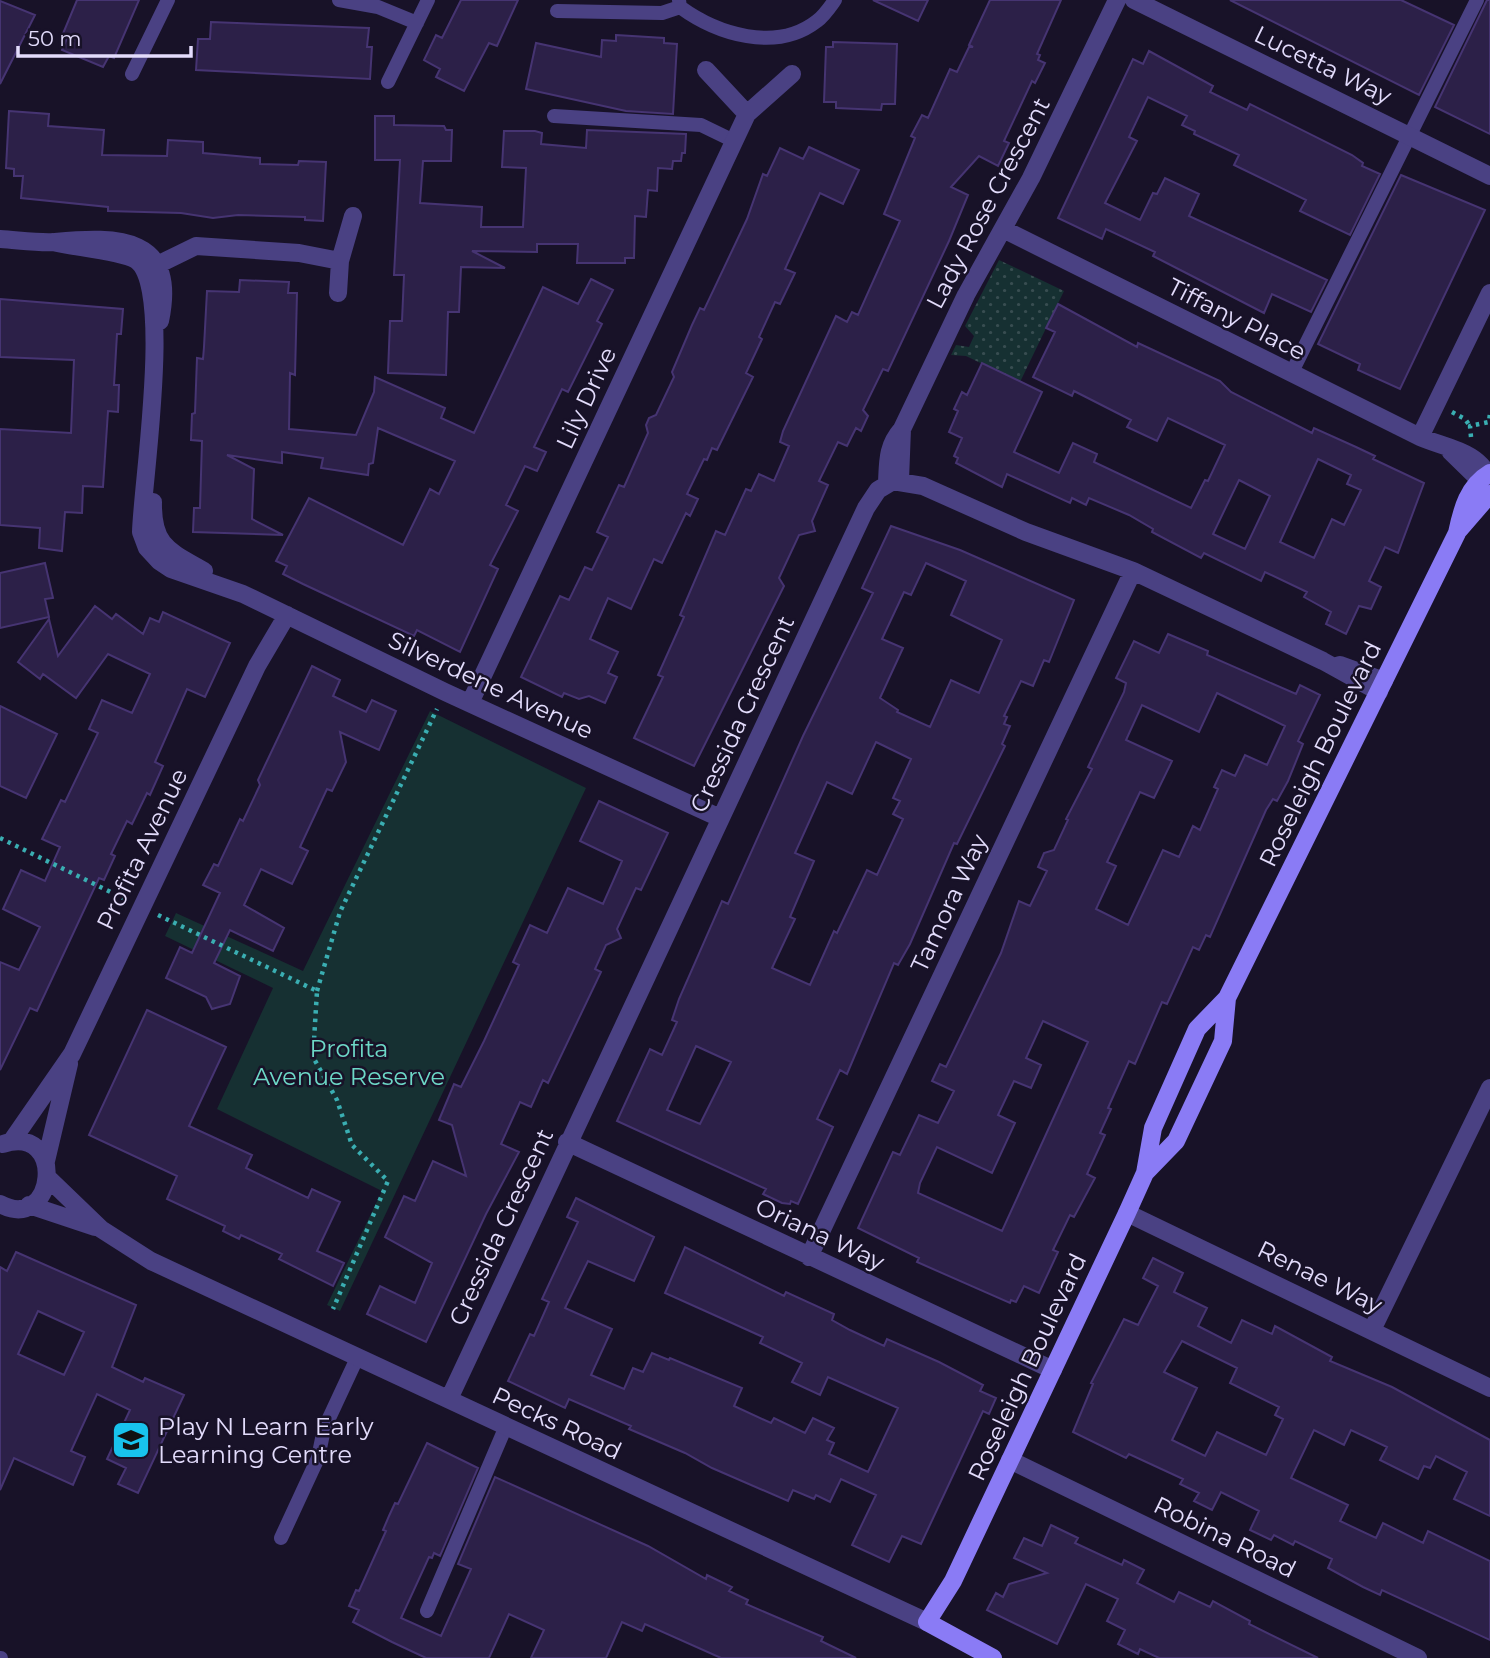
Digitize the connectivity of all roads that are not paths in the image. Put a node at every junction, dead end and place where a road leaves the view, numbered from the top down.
1 (168, 0) edge
2 (339, 0) edge
3 (428, 0) edge
4 (835, 0) edge
5 (1117, 0) edge
6 (1134, 0) edge
7 (1476, 0) edge
8 (679, 4) edge
9 (557, 11) dead end
10 (417, 23) junction
11 (706, 71) dead end
12 (132, 74) dead end
13 (792, 74) dead end
14 (388, 82) dead end
15 (747, 114) junction
16 (554, 116) dead end
17 (1411, 135) junction
18 (734, 141) junction
19 (1490, 176) edge
20 (353, 216) dead end
21 (1003, 229) junction
22 (0, 239) edge
23 (340, 261) junction
24 (151, 267) junction
25 (338, 293) dead end
26 (1490, 293) edge
27 (1292, 374) junction
28 (1419, 437) junction
29 (893, 482) junction
30 (1488, 482) edge
31 (1133, 571) junction
32 (282, 612) junction
33 (1381, 687) junction
34 (470, 704) junction
35 (720, 818) junction
36 (1227, 998) junction
37 (72, 1054) junction
38 (1490, 1088) edge
39 (566, 1142) junction
40 (5, 1144) edge
41 (47, 1169) junction
42 (1145, 1172) junction
43 (29, 1205) junction
44 (2, 1208) edge
45 (1127, 1213) junction
46 (101, 1229) junction
47 (810, 1257) junction
48 (1372, 1330) junction
49 (358, 1356) junction
50 (1053, 1370) junction
51 (1490, 1388) edge
52 (449, 1399) junction
53 (506, 1426) junction
54 (1010, 1460) junction
55 (281, 1538) dead end
56 (427, 1611) dead end
57 (933, 1625) junction
58 (993, 1658) edge
59 (1418, 1658) edge

1 - 12 lane
2 - 10 lane
3 - 10 lane
4 - 8 lane
5 - 21 street, Lady Rose Crescent
6 - 17 street, Lucetta Way
7 - 17 lane
8 - 9 lane
10 - 14 lane
11 - 15 street
13 - 15 street, Lily Drive
15 - 18 street, Lily Drive
16 - 18 lane
17 - 19 street, Lucetta Way
17 - 27 lane
18 - 34 street, Lily Drive
20 - 23 street
21 - 27 street, Tiffany Place
21 - 29 street, Lady Rose Crescent
22 - 24 street
23 - 24 street
23 - 25 street
24 - 32 street, Silverdene Avenue
26 - 28 street
27 - 28 street, Tiffany Place
28 - 30 street, Tiffany Place
29 - 31 street
29 - 35 street, Cressida Crescent
30 - 33 street, Roseleigh Boulevard
31 - 33 street
31 - 47 street, Tamora Way
32 - 34 street, Silverdene Avenue
32 - 37 street, Profita Avenue
33 - 36 street, Roseleigh Boulevard
34 - 35 street, Silverdene Avenue
35 - 39 street, Cressida Crescent
36 - 42 street, Roseleigh Boulevard
36 - 42 street, Roseleigh Boulevard
37 - 40 street, Profita Avenue
37 - 41 street, Profita Avenue
38 - 48 street
39 - 47 street, Oriana Way
39 - 52 street, Cressida Crescent
40 - 41 street, Pecks Road
41 - 43 street
41 - 46 street, Pecks Road
42 - 45 street, Roseleigh Boulevard
43 - 44 street
43 - 46 street, Pecks Road
45 - 48 street, Renae Way
45 - 50 street, Roseleigh Boulevard
46 - 49 street, Pecks Road
47 - 50 street, Oriana Way
48 - 51 street, Renae Way
49 - 52 street, Pecks Road
49 - 55 lane
50 - 54 street, Roseleigh Boulevard
52 - 53 street, Pecks Road
53 - 56 lane
53 - 57 street, Pecks Road
54 - 57 street, Roseleigh Boulevard
54 - 59 street, Robina Road
57 - 58 street, Pecks Road

